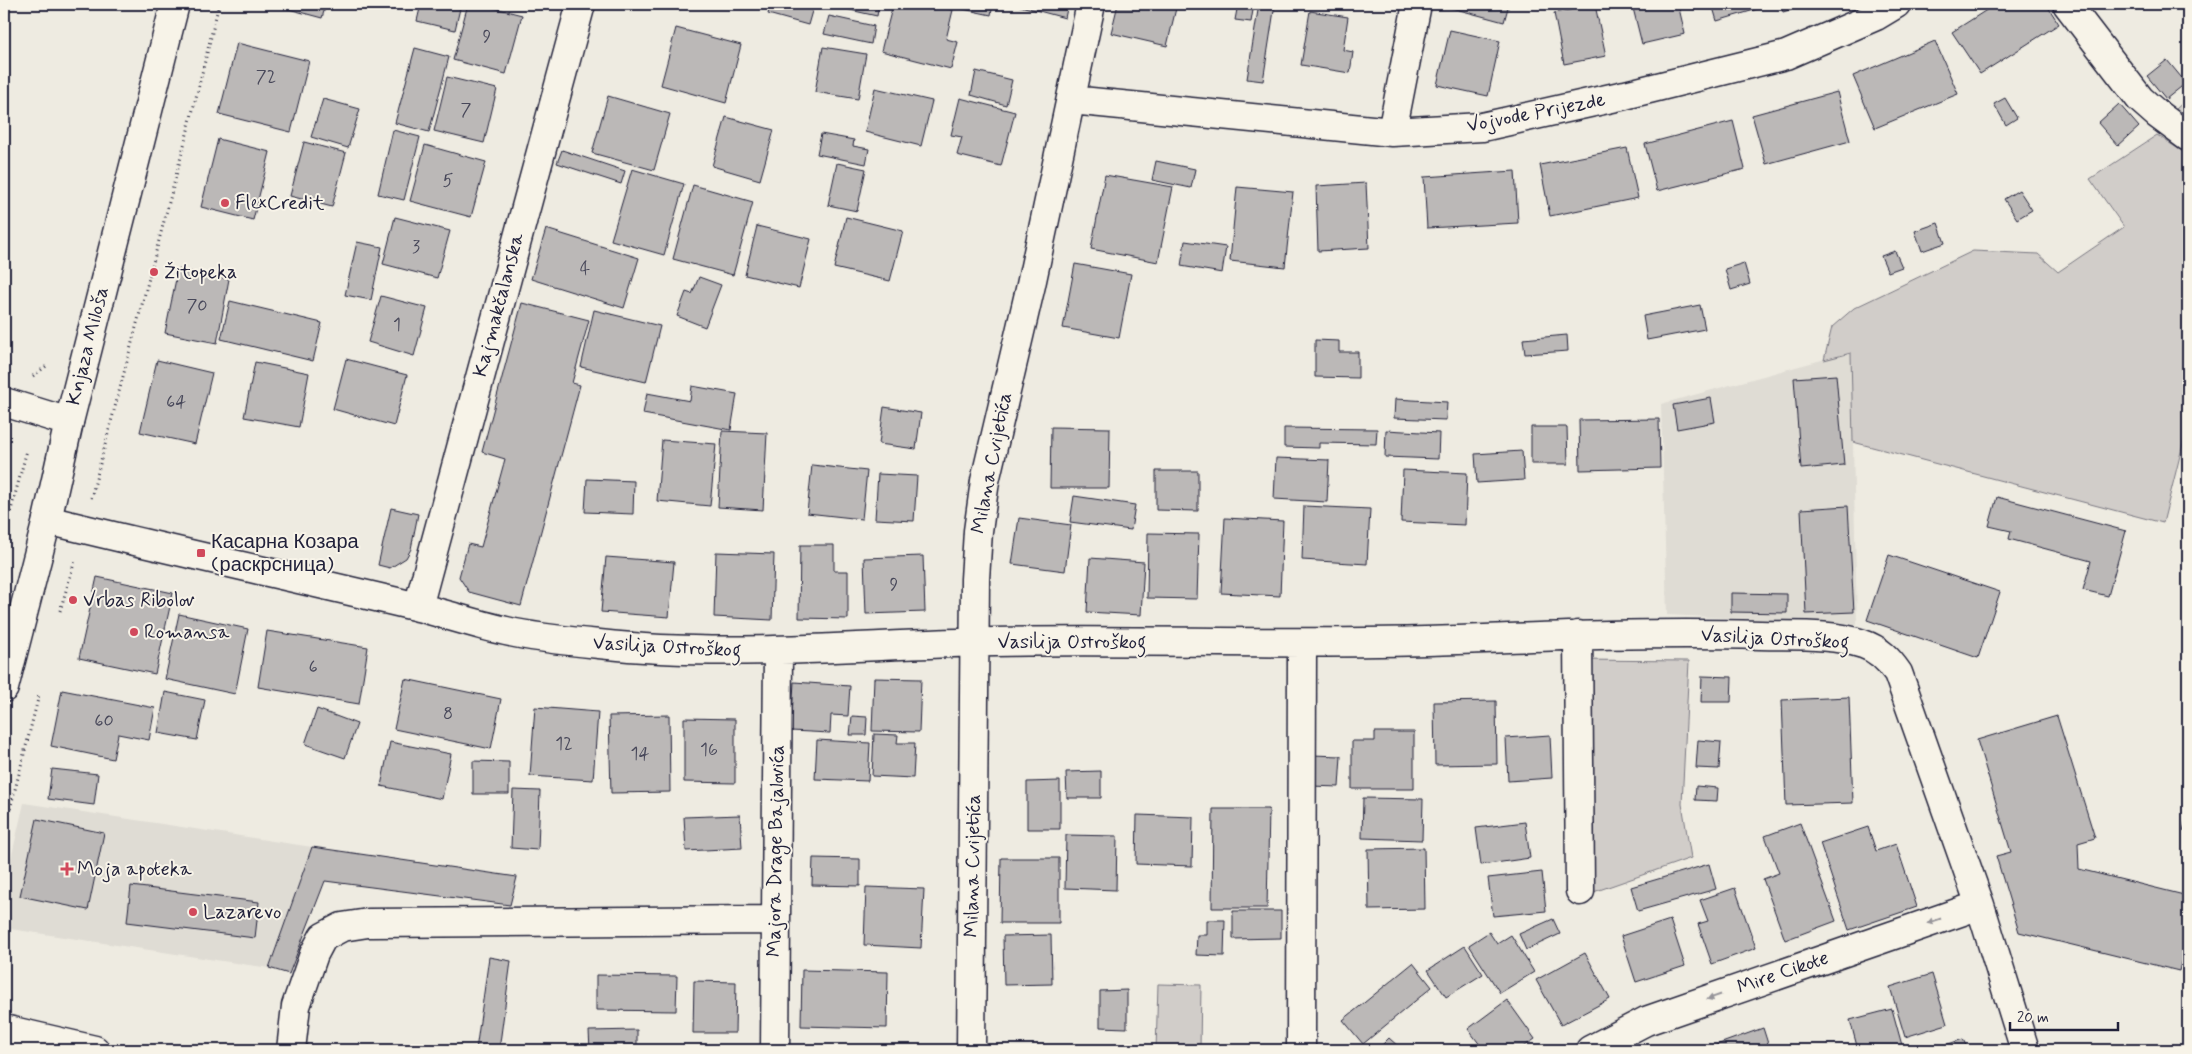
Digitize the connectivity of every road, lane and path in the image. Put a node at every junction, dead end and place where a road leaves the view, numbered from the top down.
1 (176, 4) edge
2 (219, 4) edge
3 (581, 4) edge
4 (1091, 4) edge
5 (1417, 4) edge
6 (1896, 4) edge
7 (2066, 4) edge
8 (1071, 100) junction
9 (1392, 132) junction
10 (2188, 137) edge
11 (4, 402) edge
12 (69, 422) junction
13 (47, 520) junction
14 (83, 529) junction
15 (418, 607) junction
16 (58, 616) dead end
17 (1578, 635) junction
18 (975, 642) junction
19 (1302, 644) junction
20 (778, 651) junction
21 (4, 688) edge
22 (40, 691) dead end
23 (4, 832) edge
24 (1580, 891) dead end
25 (1980, 905) junction
26 (774, 920) junction
27 (4, 1029) edge
28 (95, 1050) edge
29 (291, 1050) edge
30 (774, 1050) edge
31 (971, 1050) edge
32 (1301, 1050) edge
33 (1590, 1050) edge
34 (2025, 1050) edge

1 - 12 street, Knjaza Miloša
2 - 14 path
3 - 15 street, Kajmakčalanska
4 - 8 street, Milana Cvijetića
5 - 9 street
6 - 9 street, Vojvode Prijezde
7 - 10 street
8 - 9 street, Vojvode Prijezde
8 - 18 street, Milana Cvijetića
11 - 12 street
12 - 13 street, Knjaza Miloša
13 - 14 street, Vasilija Ostroškog
13 - 21 street, Knjaza Miloša
14 - 15 street, Vasilija Ostroškog
14 - 16 path
15 - 20 street, Vasilija Ostroškog
17 - 19 street, Vasilija Ostroškog
17 - 24 street
17 - 25 street, Vasilija Ostroškog
18 - 19 street, Vasilija Ostroškog
18 - 20 street, Vasilija Ostroškog
18 - 31 street, Milana Cvijetića
19 - 32 street
20 - 26 street, Majora Drage Bajalovića
22 - 23 path
25 -> 33 street, Mire Cikote
25 - 34 street, Vasilija Ostroškog
26 - 29 street
26 - 30 street, Majora Drage Bajalovića
27 - 28 street

